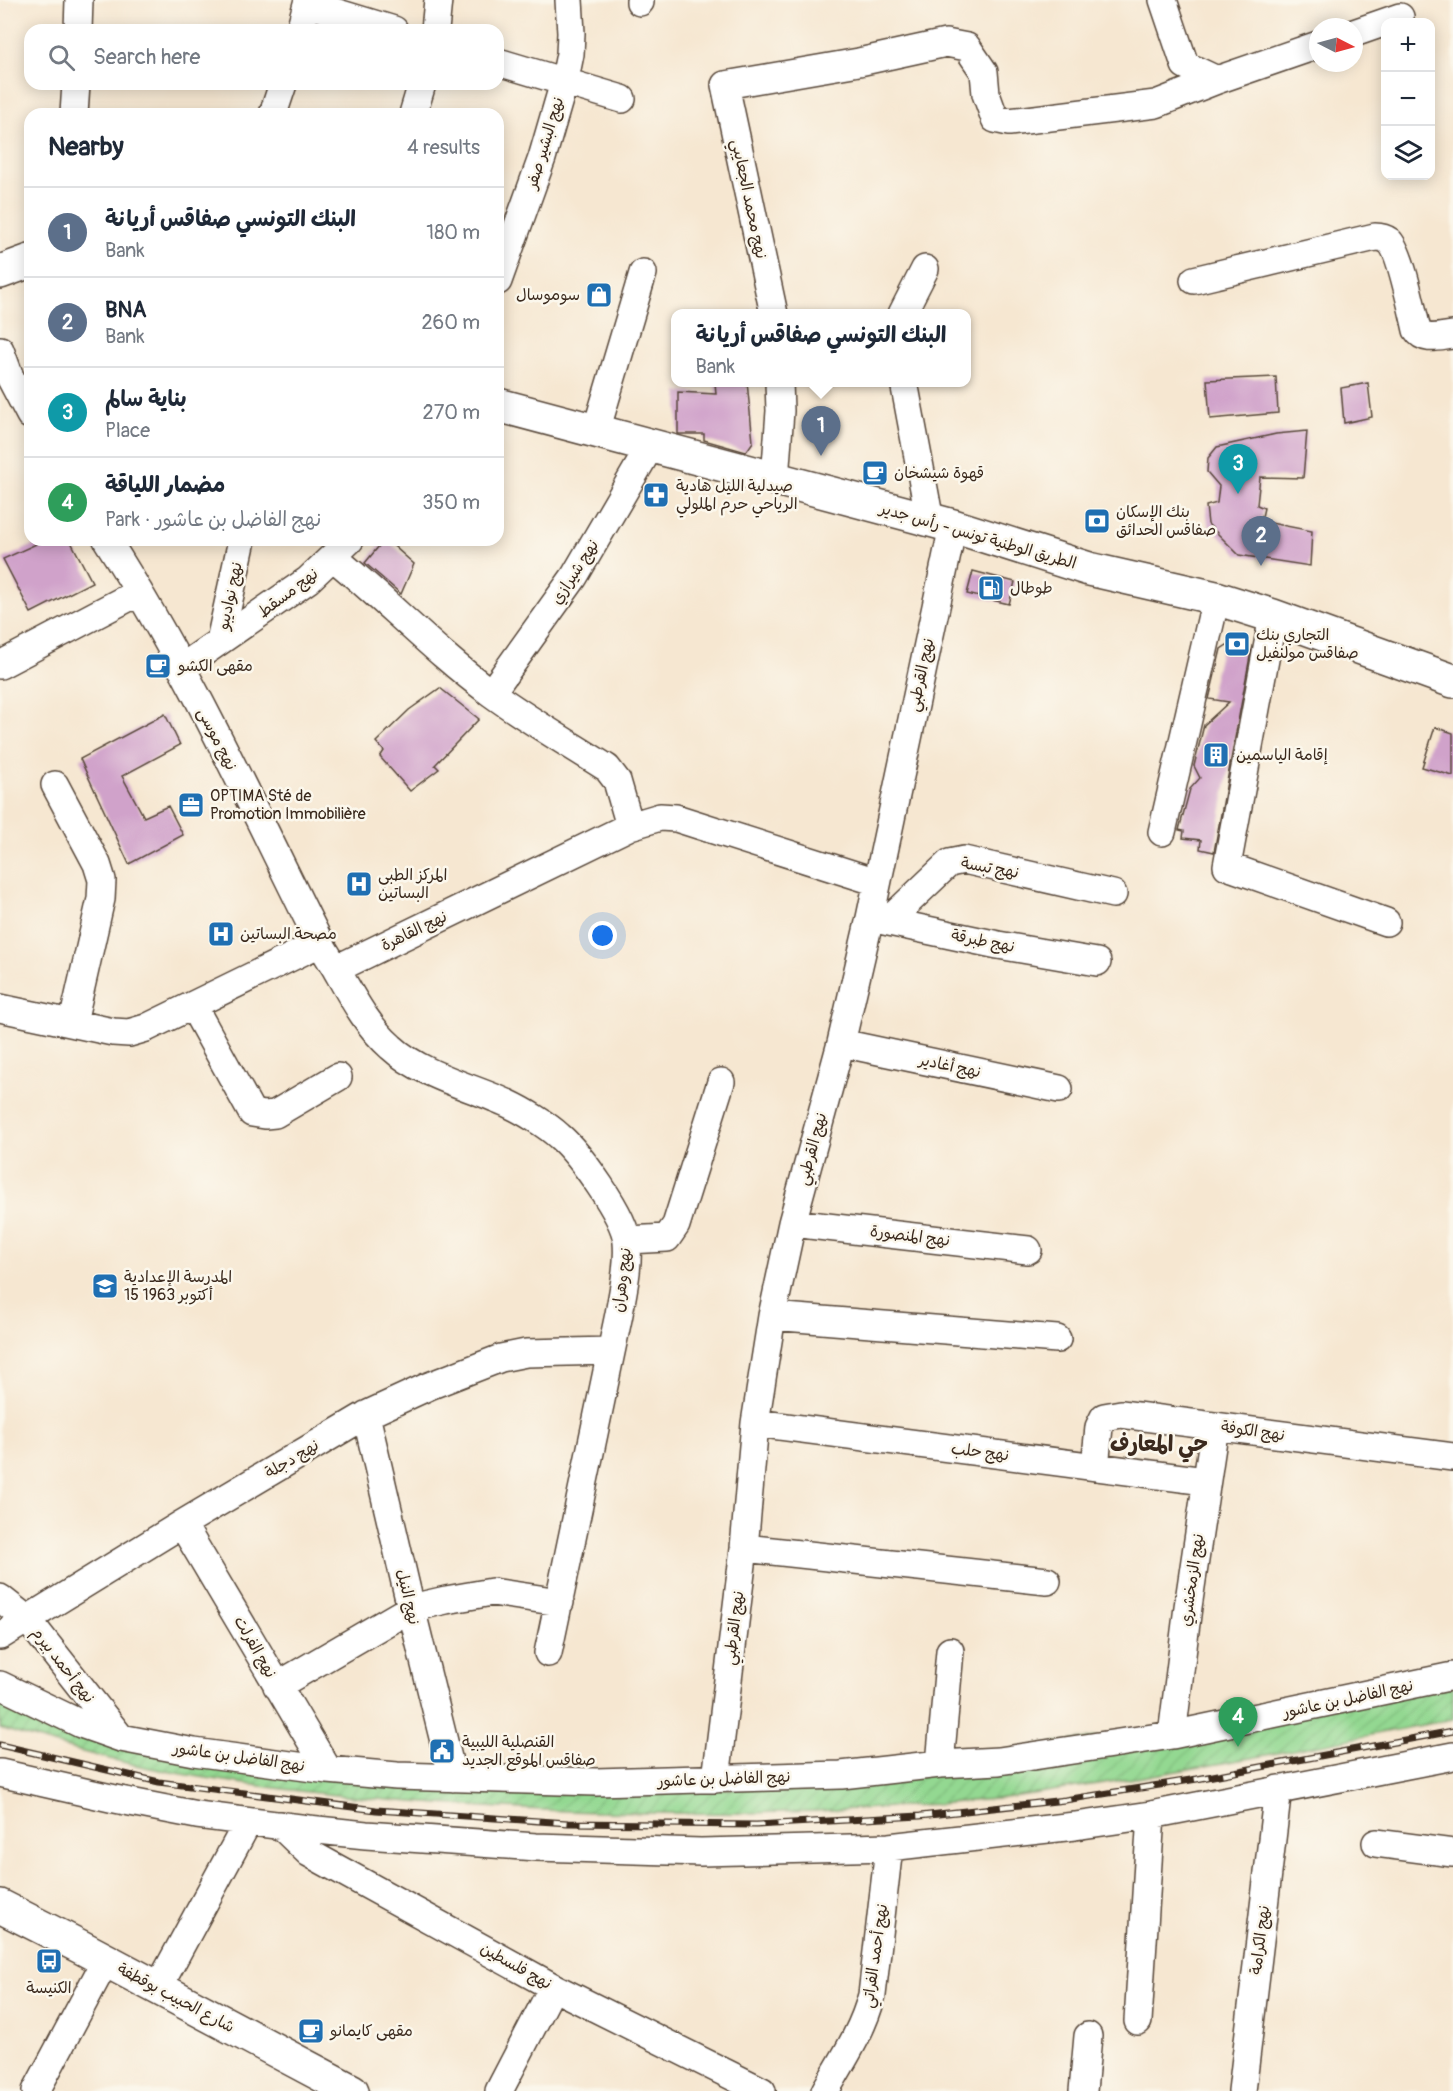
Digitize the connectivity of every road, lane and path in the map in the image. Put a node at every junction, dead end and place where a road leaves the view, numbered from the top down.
1 (79, 0) edge
2 (438, 0) edge
3 (568, 0) edge
4 (1163, 0) edge
5 (308, 2) edge
6 (1400, 17) dead end
7 (78, 24) edge
8 (302, 24) edge
9 (376, 24) edge
10 (436, 24) edge
11 (1363, 30) edge
12 (1309, 48) edge
13 (504, 64) edge
14 (1217, 80) junction
15 (564, 82) junction
16 (76, 90) edge
17 (281, 90) edge
18 (420, 90) edge
19 (622, 99) dead end
20 (74, 108) edge
21 (275, 108) edge
22 (415, 108) edge
23 (0, 252) edge
24 (24, 259) edge
25 (24, 263) edge
26 (504, 264) edge
27 (925, 269) dead end
28 (0, 272) edge
29 (643, 273) dead end
30 (1194, 280) dead end
31 (773, 309) edge
32 (905, 309) edge
33 (1453, 335) edge
34 (0, 350) edge
35 (5, 380) edge
36 (779, 387) edge
37 (905, 387) edge
38 (24, 407) edge
39 (504, 407) edge
40 (596, 431) junction
41 (651, 445) junction
42 (776, 479) junction
43 (941, 524) junction
44 (111, 546) edge
45 (241, 546) edge
46 (342, 549) edge
47 (139, 592) junction
48 (1216, 598) junction
49 (1273, 616) junction
50 (220, 641) junction
51 (0, 665) edge
52 (182, 668) junction
53 (1453, 681) edge
54 (491, 693) junction
55 (55, 785) dead end
56 (630, 826) junction
57 (1162, 832) dead end
58 (877, 882) junction
59 (1113, 894) dead end
60 (879, 919) junction
61 (1386, 922) dead end
62 (320, 943) junction
63 (1097, 962) dead end
64 (336, 969) junction
65 (193, 1006) junction
66 (0, 1008) edge
67 (73, 1022) junction
68 (841, 1043) junction
69 (338, 1077) dead end
70 (721, 1082) dead end
71 (1059, 1089) dead end
72 (792, 1223) junction
73 (628, 1240) junction
74 (1028, 1250) dead end
75 (772, 1317) junction
76 (1058, 1339) dead end
77 (610, 1351) junction
78 (366, 1415) junction
79 (755, 1423) junction
80 (1215, 1426) junction
81 (1453, 1457) edge
82 (1095, 1467) junction
83 (1205, 1481) junction
84 (182, 1524) junction
85 (744, 1548) junction
86 (1047, 1581) dead end
87 (0, 1598) edge
88 (560, 1602) junction
89 (411, 1608) junction
90 (28, 1620) junction
91 (0, 1636) edge
92 (950, 1651) dead end
93 (548, 1653) dead end
94 (1453, 1676) edge
95 (0, 1686) edge
96 (278, 1686) junction
97 (1172, 1735) junction
98 (121, 1738) junction
99 (1453, 1756) edge
100 (940, 1764) junction
101 (328, 1770) junction
102 (0, 1773) edge
103 (453, 1778) junction
104 (716, 1779) junction
105 (1278, 1789) junction
106 (1151, 1815) junction
107 (248, 1822) junction
108 (280, 1825) junction
109 (1376, 1843) dead end
110 (889, 1847) junction
111 (1453, 1853) edge
112 (0, 1906) edge
113 (106, 1960) junction
114 (553, 1987) junction
115 (158, 1988) junction
116 (1138, 2021) dead end
117 (1088, 2036) dead end
118 (36, 2091) edge
119 (352, 2091) edge
120 (499, 2091) edge
121 (762, 2091) edge
122 (825, 2091) edge
123 (1083, 2091) edge
124 (1242, 2091) edge

1 - 7 street
2 - 10 street
3 - 15 street, نهج البشير صفر
4 - 14 street
5 - 8 street
5 - 9 street
6 - 11 street
12 - 14 street
13 - 15 street
14 - 31 street, نهج محمد الجعايبي
15 - 19 street
15 - 26 street, نهج البشير صفر
16 - 20 street
17 - 21 street
18 - 22 street
23 - 24 main road
25 - 28 main road
27 - 32 street
29 - 40 street
30 - 33 street
34 - 35 street
35 - 38 street
36 - 42 street
37 - 43 street
39 - 40 main road, الطريق الوطنية تونس - رأس جدير
40 - 41 main road, الطريق الوطنية تونس - رأس جدير
41 - 42 main road, الطريق الوطنية تونس - رأس جدير
41 - 54 street, نهج شيرازي
42 - 43 main road, الطريق الوطنية تونس - رأس جدير
43 - 48 main road, الطريق الوطنية تونس - رأس جدير
43 - 58 street, نهج القرطبي
44 - 47 street, نهج موسى
45 - 50 street, نهج نواديبو
46 - 50 street, نهج مسقط
46 - 54 street
47 - 51 street
47 - 52 street, نهج موسى
48 - 49 main road, الطريق الوطنية تونس - رأس جدير
48 - 57 street
49 - 53 main road, الطريق الوطنية تونس - رأس جدير
49 - 61 street
50 - 52 street, نهج نواديبو
52 - 62 street, نهج موسى
54 - 56 street
55 - 67 street
56 - 58 street, نهج القاهرة
56 - 64 street, نهج القاهرة
58 - 60 street, نهج القرطبي
59 - 60 street, نهج تبسة
60 - 63 street, نهج طبرقة
60 - 68 street, نهج القرطبي
62 - 64 street
62 - 65 street
64 - 73 street, نهج وهران
65 - 67 street
65 - 69 street
66 - 67 street
68 - 71 street, نهج أغادير
68 - 72 street, نهج القرطبي
70 - 73 street
72 - 74 street, نهج المنصورة
72 - 75 street, نهج القرطبي
73 - 77 street, نهج وهران
75 - 76 street
75 - 79 street, نهج القرطبي
77 - 78 street, نهج دجلة
77 - 88 street, نهج وهران
78 - 84 street, نهج دجلة
78 - 89 street, نهج النيل
79 - 82 street, نهج حلب
79 - 85 street, نهج القرطبي
80 - 81 street, نهج الكوفة
80 - 82 street, نهج الكوفة
80 - 83 street, نهج الزمخشري
82 - 83 street, نهج حلب
83 - 97 street, نهج الزمخشري
84 - 90 street, نهج دجلة
84 - 96 street, نهج الفرلت
85 - 86 street
85 - 104 street, نهج القرطبي
87 - 90 street, نهج أحمد بيرم
88 - 89 street
88 - 93 street, نهج وهران
89 - 96 street
89 - 103 street, نهج النيل
90 - 91 street, نهج دجلة
90 - 98 street, نهج أحمد بيرم
92 - 100 street
94 - 97 street, نهج الفاضل بن عاشور
95 - 98 street, نهج الفاضل بن عاشور
96 - 101 street, نهج الفرلت
97 - 100 street, نهج الفاضل بن عاشور
98 - 101 street, نهج الفاضل بن عاشور
99 - 105 street
100 - 104 street, نهج الفاضل بن عاشور
101 - 103 street, نهج الفاضل بن عاشور
102 - 107 street
103 - 104 street, نهج الفاضل بن عاشور
105 - 106 street
105 - 124 street, نهج الكرامة
106 - 110 street
106 - 116 street
107 - 108 street
107 - 115 street
108 - 110 street
108 - 114 street, نهج فلسطين
109 - 111 street
110 - 122 street, نهج أحمد الفراتي
112 - 113 main road, شارع الحبيب بوقطفة
113 - 115 main road, شارع الحبيب بوقطفة
113 - 118 street
114 - 120 street
114 - 121 street, نهج فلسطين
115 - 119 main road, شارع الحبيب بوقطفة
117 - 123 street

